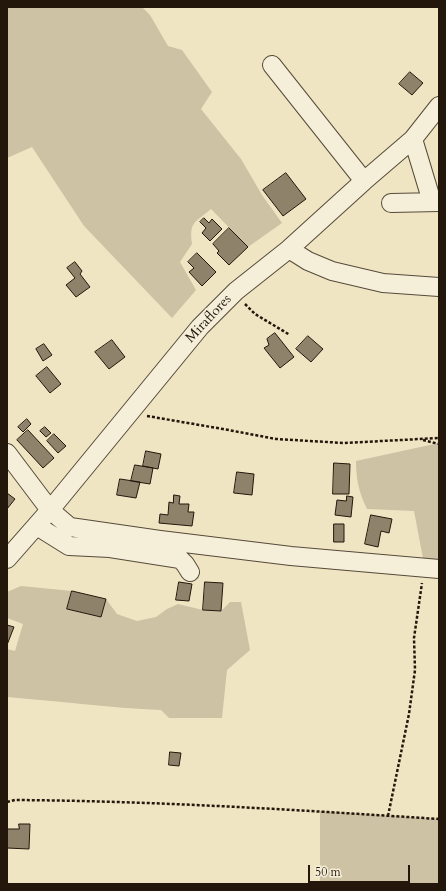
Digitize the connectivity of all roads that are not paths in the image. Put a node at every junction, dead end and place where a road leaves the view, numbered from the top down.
1 (272, 65) dead end
2 (439, 106) edge
3 (414, 139) junction
4 (364, 181) junction
5 (436, 202) edge
6 (391, 203) dead end
7 (289, 248) junction
8 (439, 287) edge
9 (7, 453) edge
10 (50, 510) junction
11 (37, 526) junction
12 (7, 559) edge
13 (432, 569) edge
14 (190, 572) dead end

1 - 4 street
2 - 3 street, Miraflores
3 - 4 street, Miraflores
3 - 5 street
4 - 7 street, Miraflores
5 - 6 street
7 - 8 street
7 - 10 street, Miraflores
9 - 10 street
10 - 11 street, Miraflores
10 - 13 street
11 - 12 street, Miraflores
11 - 14 street

